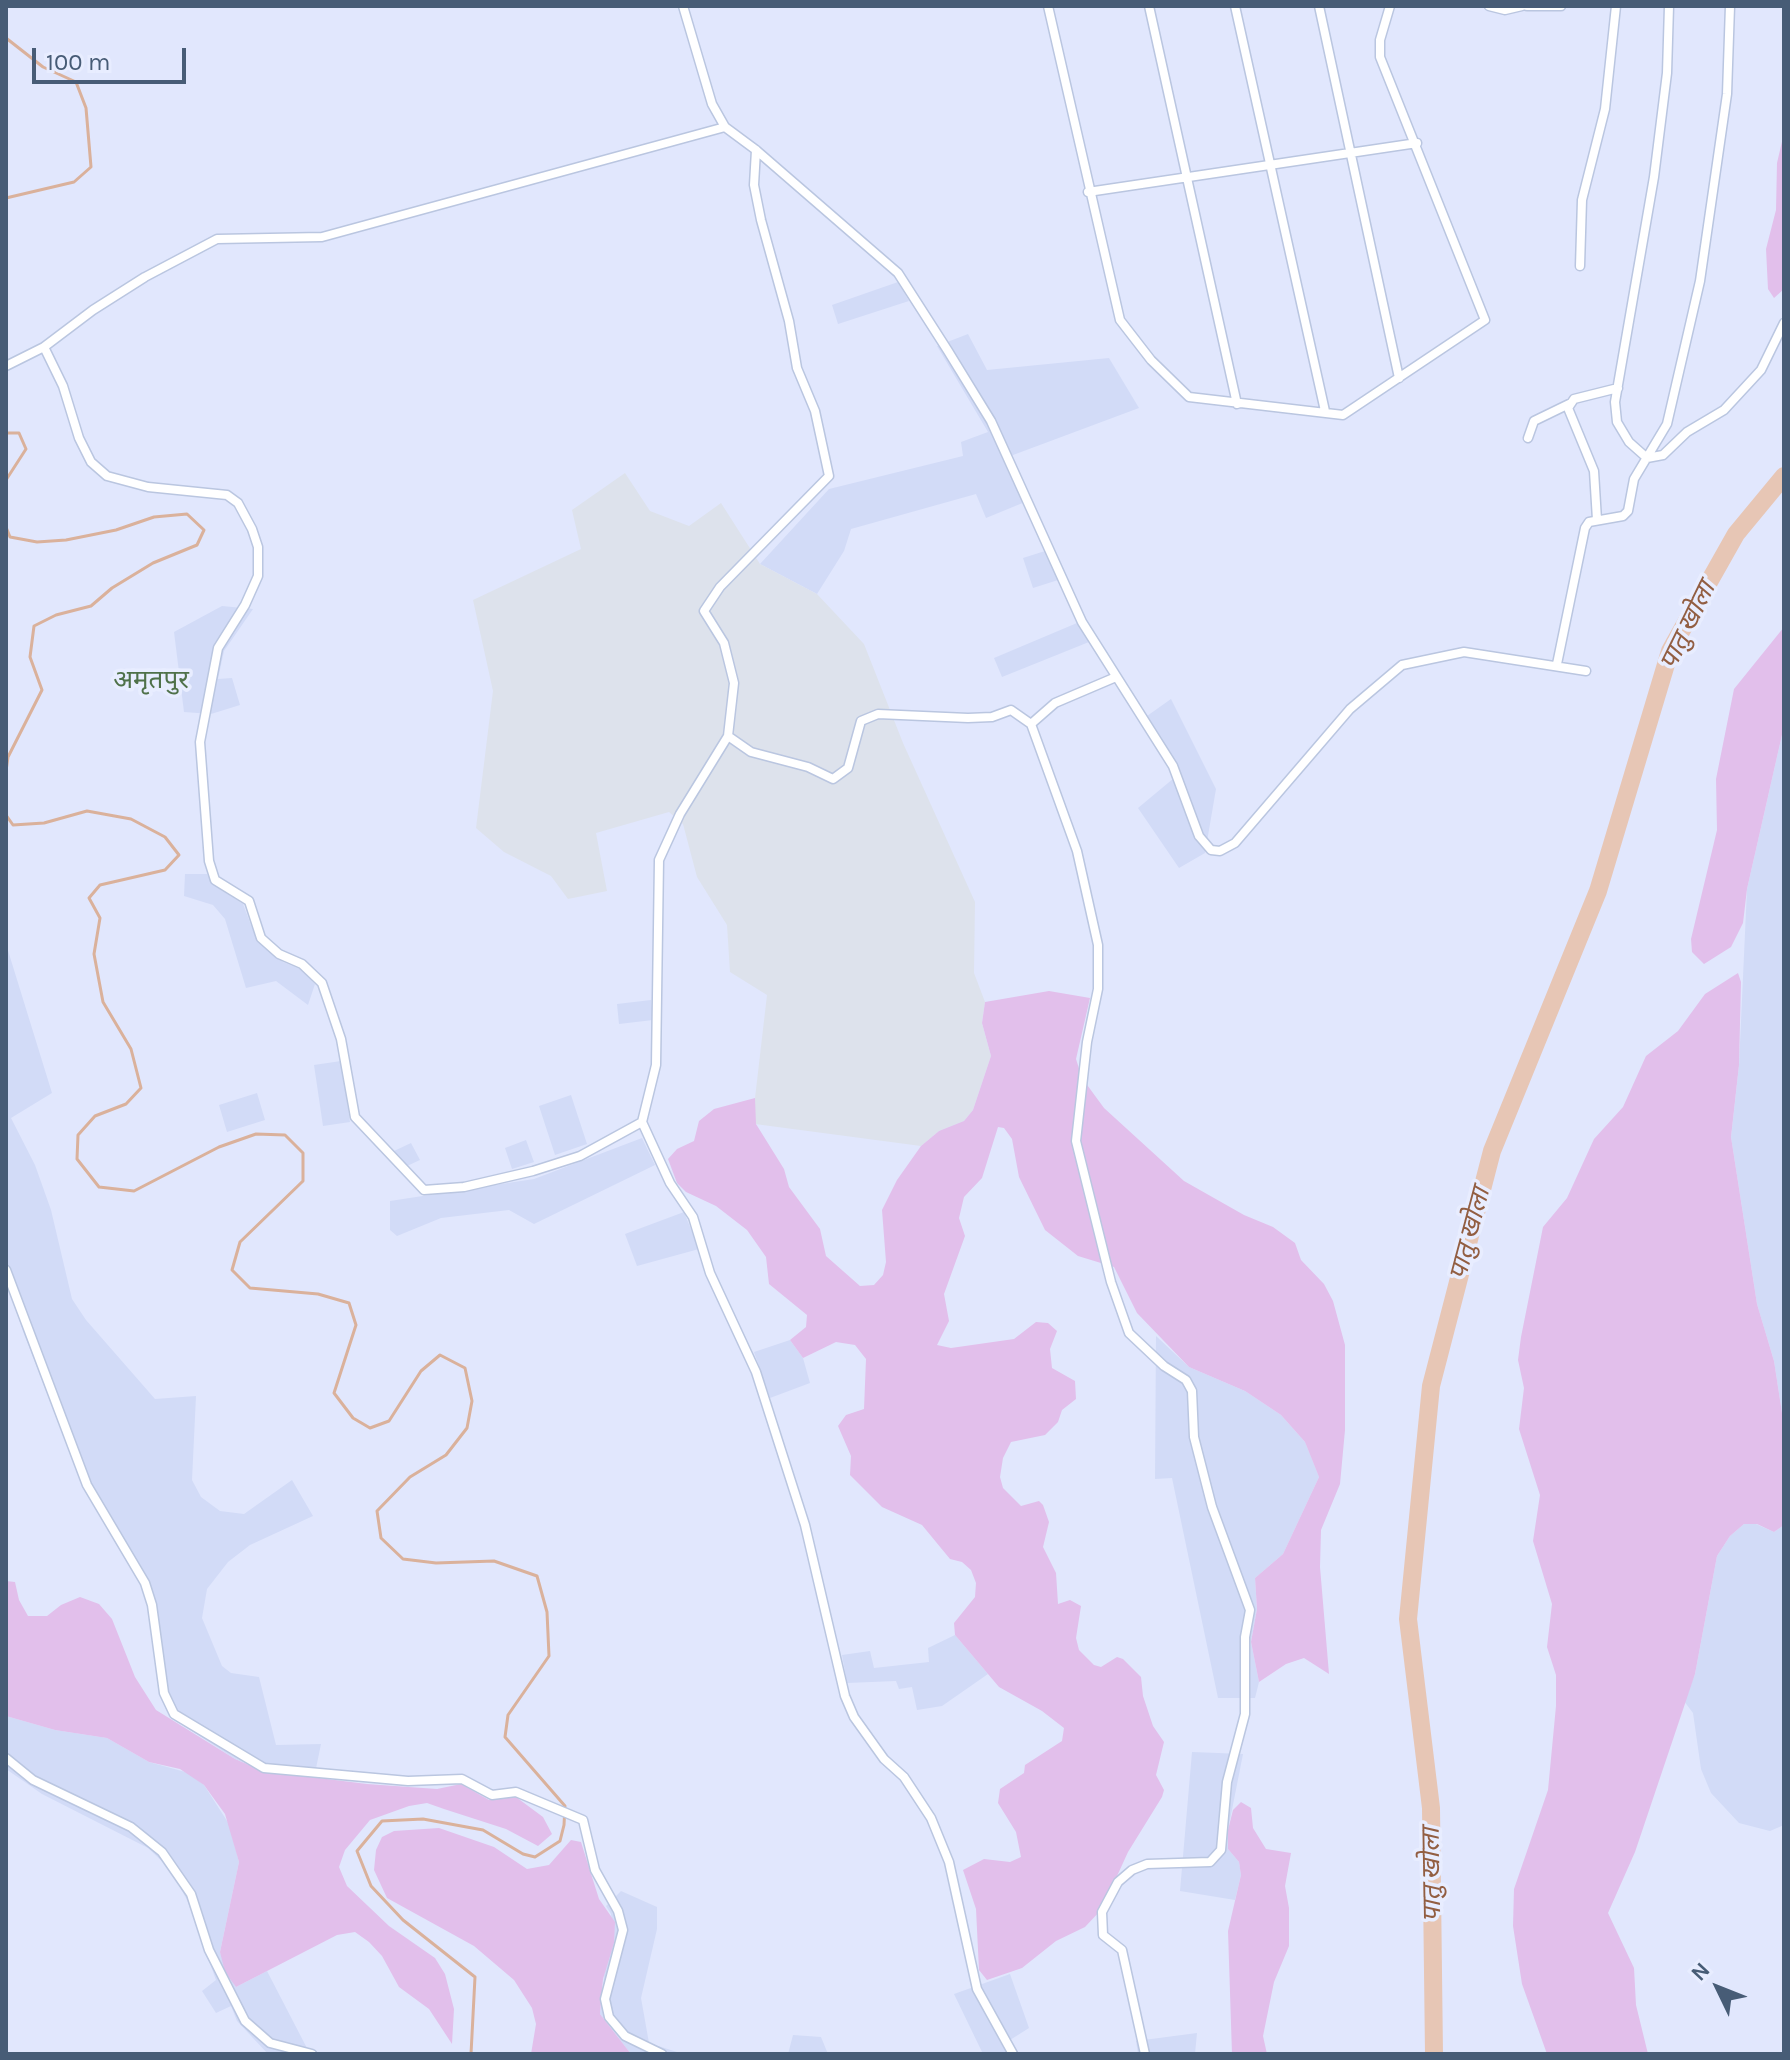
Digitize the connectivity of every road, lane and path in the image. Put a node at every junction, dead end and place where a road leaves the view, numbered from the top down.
1 (683, 6) edge
2 (1048, 6) edge
3 (1149, 6) edge
4 (1235, 6) edge
5 (1319, 6) edge
6 (1390, 6) edge
7 (1489, 6) edge
8 (1524, 6) edge
9 (1561, 6) edge
10 (1616, 6) edge
11 (1668, 6) edge
12 (1730, 6) edge
13 (725, 127) junction
14 (1417, 143) junction
15 (756, 150) junction
16 (1350, 151) junction
17 (1270, 163) junction
18 (1185, 175) junction
19 (1088, 192) junction
20 (1580, 266) dead end
21 (1784, 323) edge
22 (44, 347) junction
23 (6, 366) edge
24 (1399, 378) junction
25 (1618, 388) junction
26 (1237, 404) junction
27 (1570, 404) junction
28 (1325, 411) junction
29 (1528, 438) dead end
30 (1647, 458) junction
31 (1597, 520) junction
32 (1557, 664) junction
33 (1586, 671) dead end
34 (1116, 677) junction
35 (1031, 724) junction
36 (728, 736) junction
37 (642, 1122) junction
38 (6, 1270) edge
39 (6, 1758) edge
40 (312, 2054) edge
41 (662, 2054) edge
42 (1013, 2054) edge
43 (1145, 2054) edge

1 - 13 street
2 - 19 street
3 - 18 street
4 - 17 street
5 - 16 street
6 - 14 street
7 - 8 street
8 - 9 street
10 - 20 street
11 - 25 street
12 - 30 street
13 - 15 street
13 - 22 street
14 - 16 street
14 - 24 street
15 - 34 street
15 - 36 street
16 - 17 street
16 - 24 street
17 - 18 street
17 - 28 street
18 - 19 street
18 - 26 street
19 - 26 street
21 - 30 street
22 - 23 street
22 - 37 street
24 - 28 street
25 - 27 street
25 - 30 street
26 - 28 street
27 - 29 street
27 - 31 street
30 - 31 street
31 - 32 street
32 - 33 street
32 - 34 street
34 - 35 street
35 - 36 street
35 - 43 street
36 - 37 street
37 - 42 street
38 - 41 street
39 - 40 street

